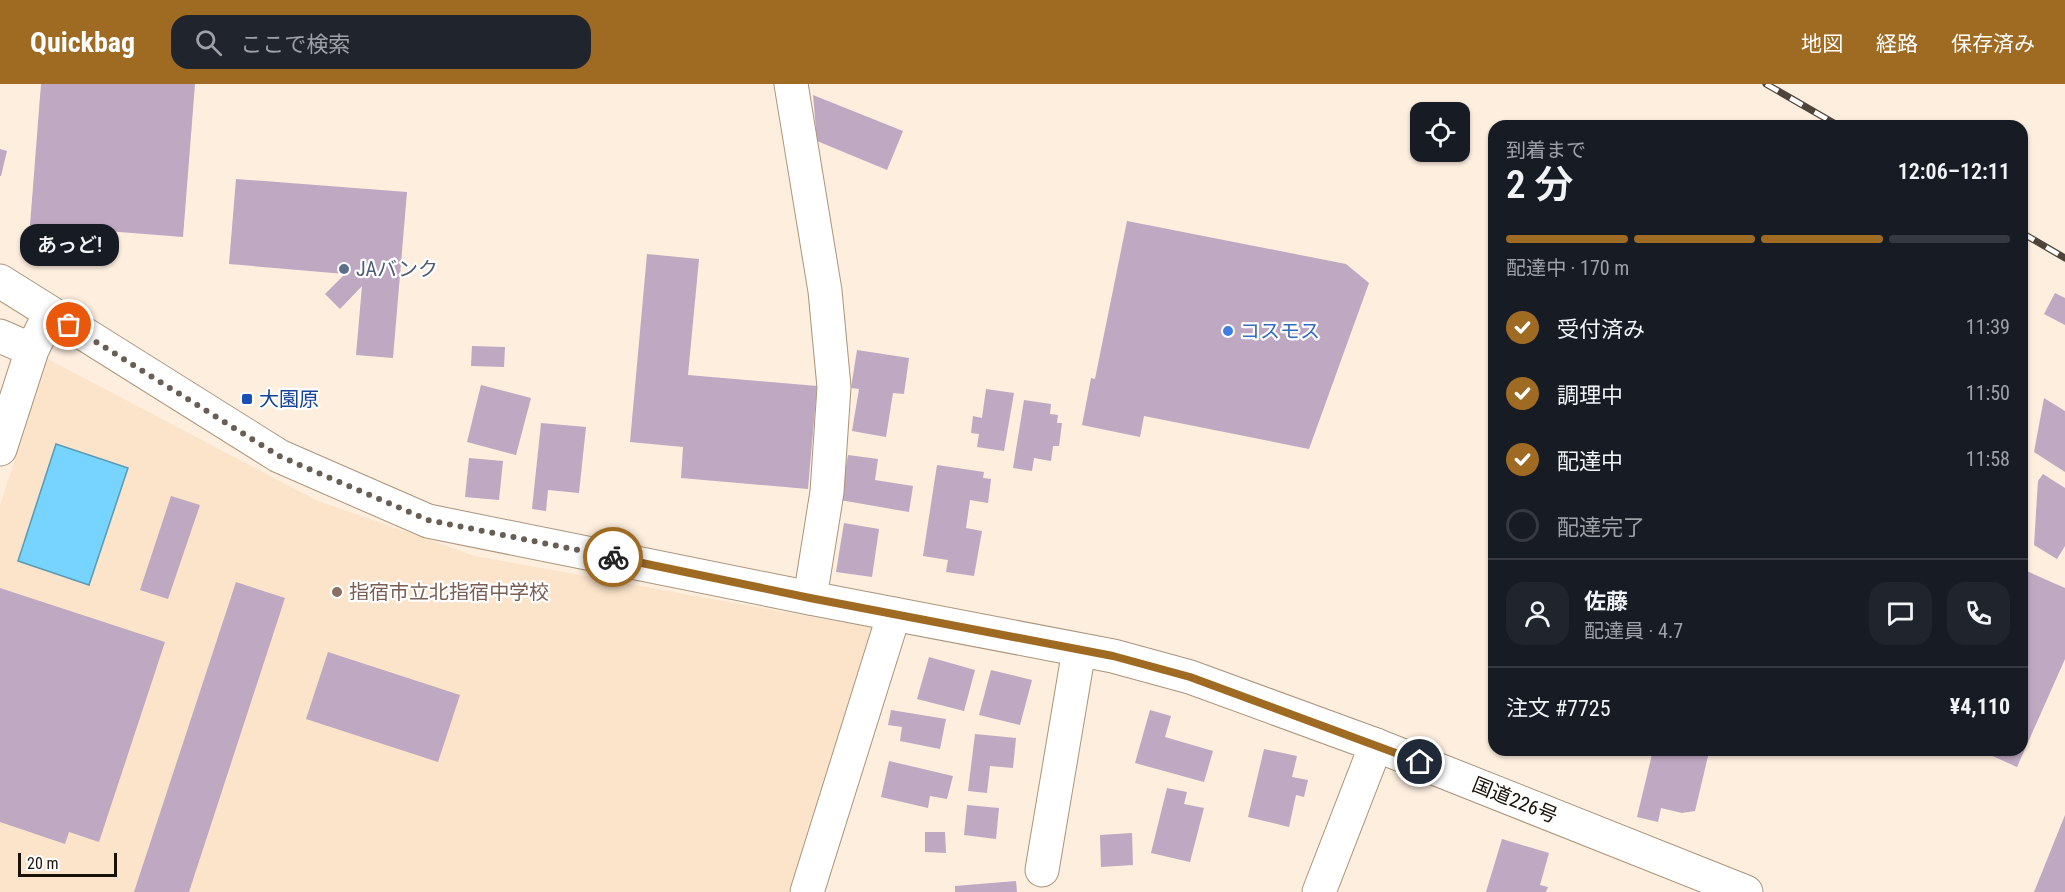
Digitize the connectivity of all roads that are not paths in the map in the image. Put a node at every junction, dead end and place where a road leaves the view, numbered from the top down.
1 (791, 84) edge
2 (0, 281) edge
3 (50, 313) junction
4 (0, 336) edge
5 (32, 350) junction
6 (0, 449) edge
7 (810, 598) junction
8 (894, 615) junction
9 (1080, 650) junction
10 (1376, 745) junction
11 (1042, 870) dead end
12 (807, 892) edge
13 (1319, 892) edge
14 (1746, 892) edge

1 - 7 main road
2 - 3 main road, 国道226号
3 - 5 main road
3 - 7 main road, 国道226号
4 - 5 main road
5 - 6 main road
7 - 8 main road, 国道226号
8 - 9 main road, 国道226号
8 - 12 main road
9 - 10 main road, 国道226号
9 - 11 main road
10 - 13 main road
10 - 14 main road, 国道226号

